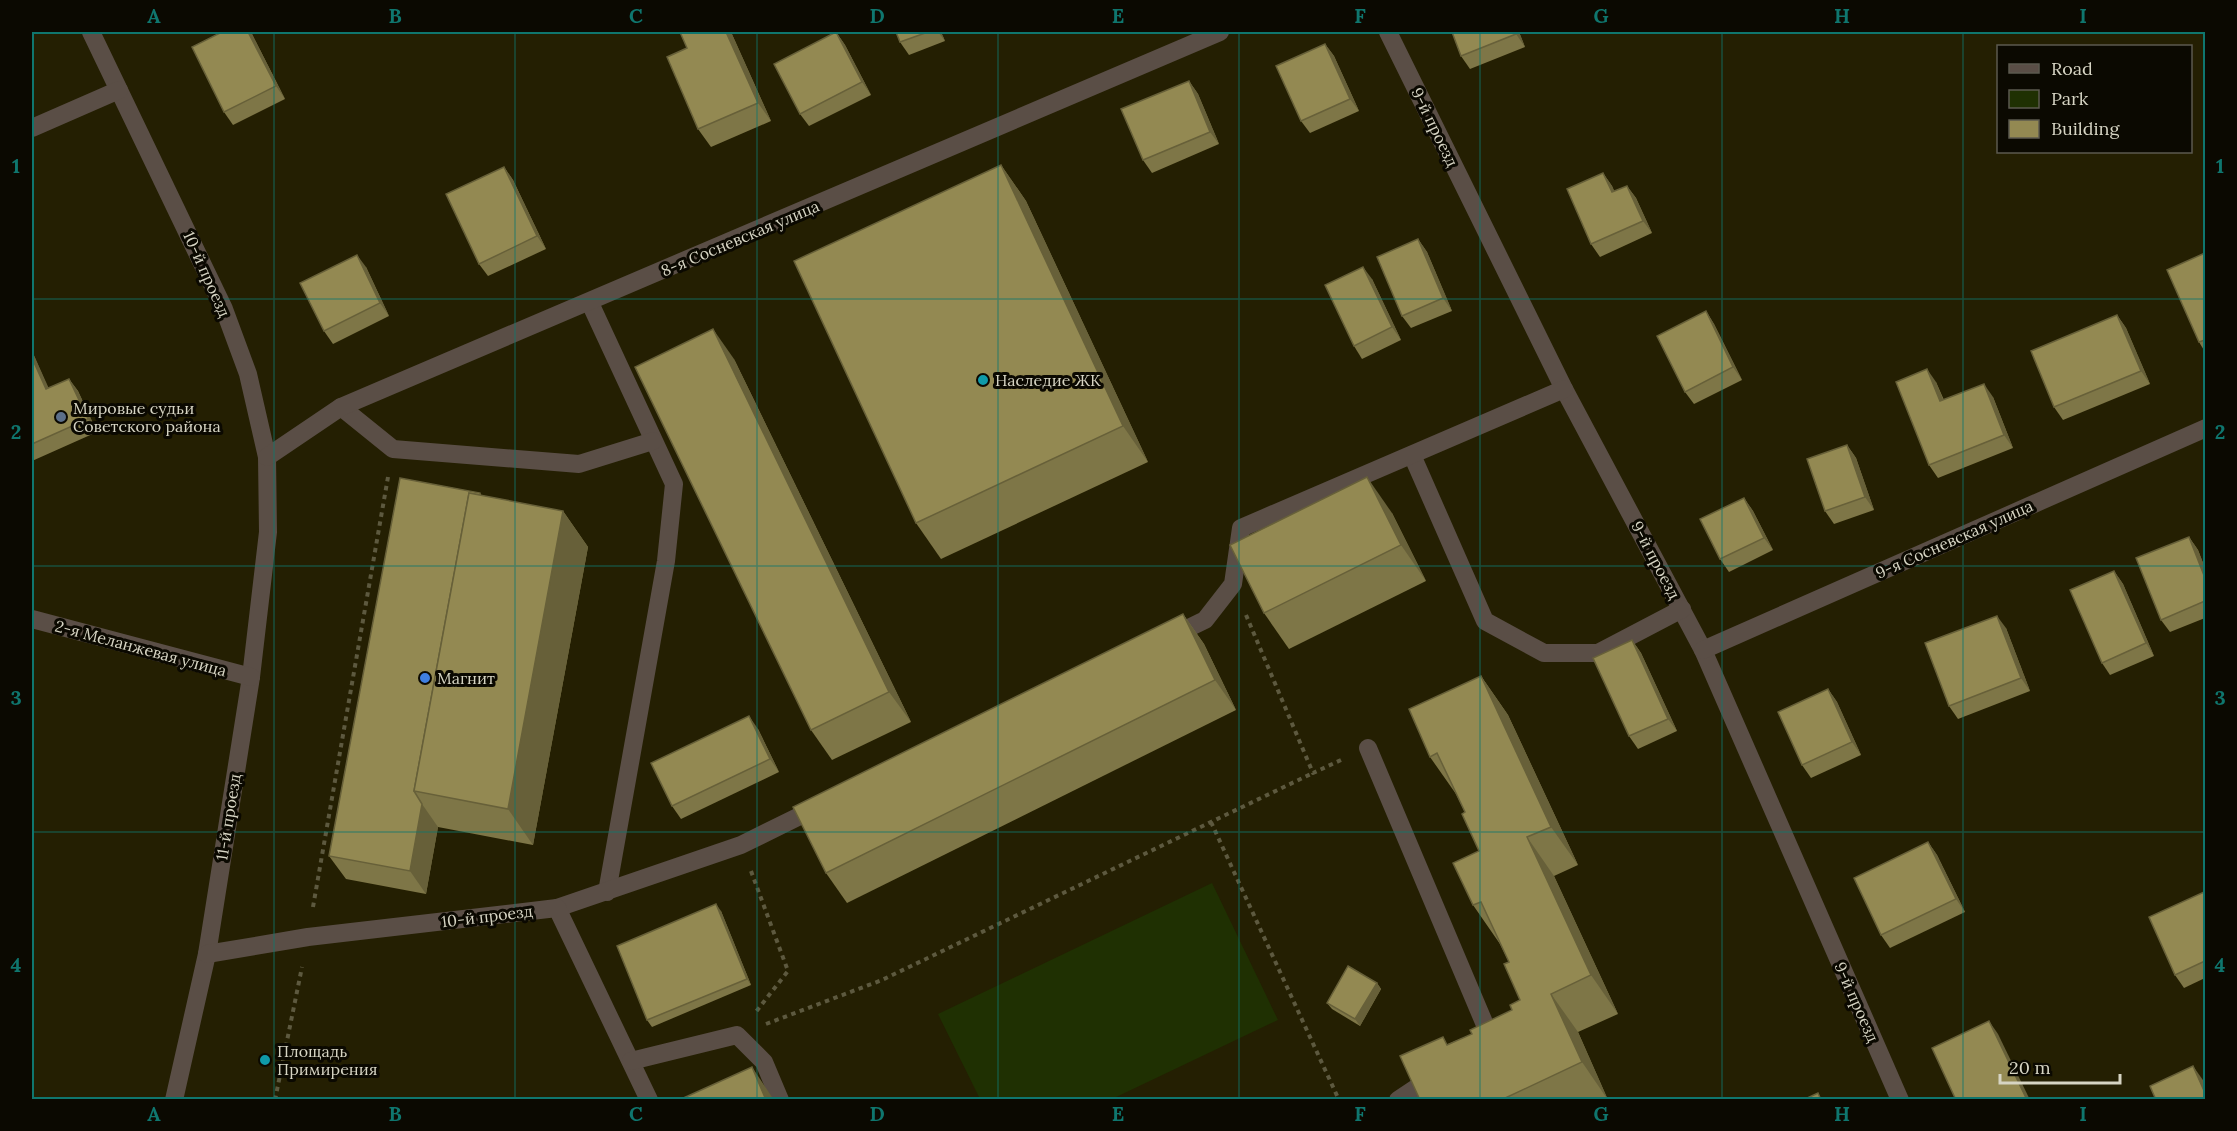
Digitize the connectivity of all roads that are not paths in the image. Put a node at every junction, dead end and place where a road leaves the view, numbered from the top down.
1 (91, 32) edge
2 (1220, 32) edge
3 (1388, 32) edge
4 (119, 90) junction
5 (32, 128) edge
6 (590, 303) junction
7 (1564, 389) junction
8 (340, 407) junction
9 (2205, 428) edge
10 (652, 441) junction
11 (1412, 455) junction
12 (267, 457) junction
13 (268, 532) joint
14 (1682, 609) junction
15 (32, 619) edge
16 (1151, 646) edge
17 (1703, 650) junction
18 (251, 677) junction
19 (1368, 748) road end
20 (838, 798) edge
21 (607, 892) junction
22 (557, 908) junction
23 (207, 954) junction
24 (1473, 1051) edge
25 (631, 1061) junction
26 (1444, 1069) edge
27 (174, 1100) edge
28 (649, 1100) edge
29 (780, 1100) edge
30 (1398, 1100) edge
31 (1900, 1100) edge

1 - 4 street, 10-й проезд
2 - 6 street, 8-я Сосневская улица
3 - 7 street, 9-й проезд
4 - 5 street
4 - 12 street, 10-й проезд
6 - 8 street, 8-я Сосневская улица
6 - 10 street
7 - 11 street
7 - 14 street, 9-й проезд
8 - 10 street
8 - 12 street, 8-я Сосневская улица
9 - 17 street, 9-я Сосневская улица
10 - 21 street
11 - 14 street
11 - 16 street
12 - 13 street, 10-й проезд
13 - 18 street, 11-й проезд
14 - 17 street, 9-й проезд
15 - 18 street, 2-я Меланжевая улица
17 - 31 street, 9-й проезд
18 - 23 street, 11-й проезд
19 - 24 street
20 - 21 street, 10-й проезд
21 - 22 street, 10-й проезд
22 - 23 street, 10-й проезд
22 - 25 street
23 - 27 street, 11-й проезд
25 - 28 street
25 - 29 street
26 - 30 street

